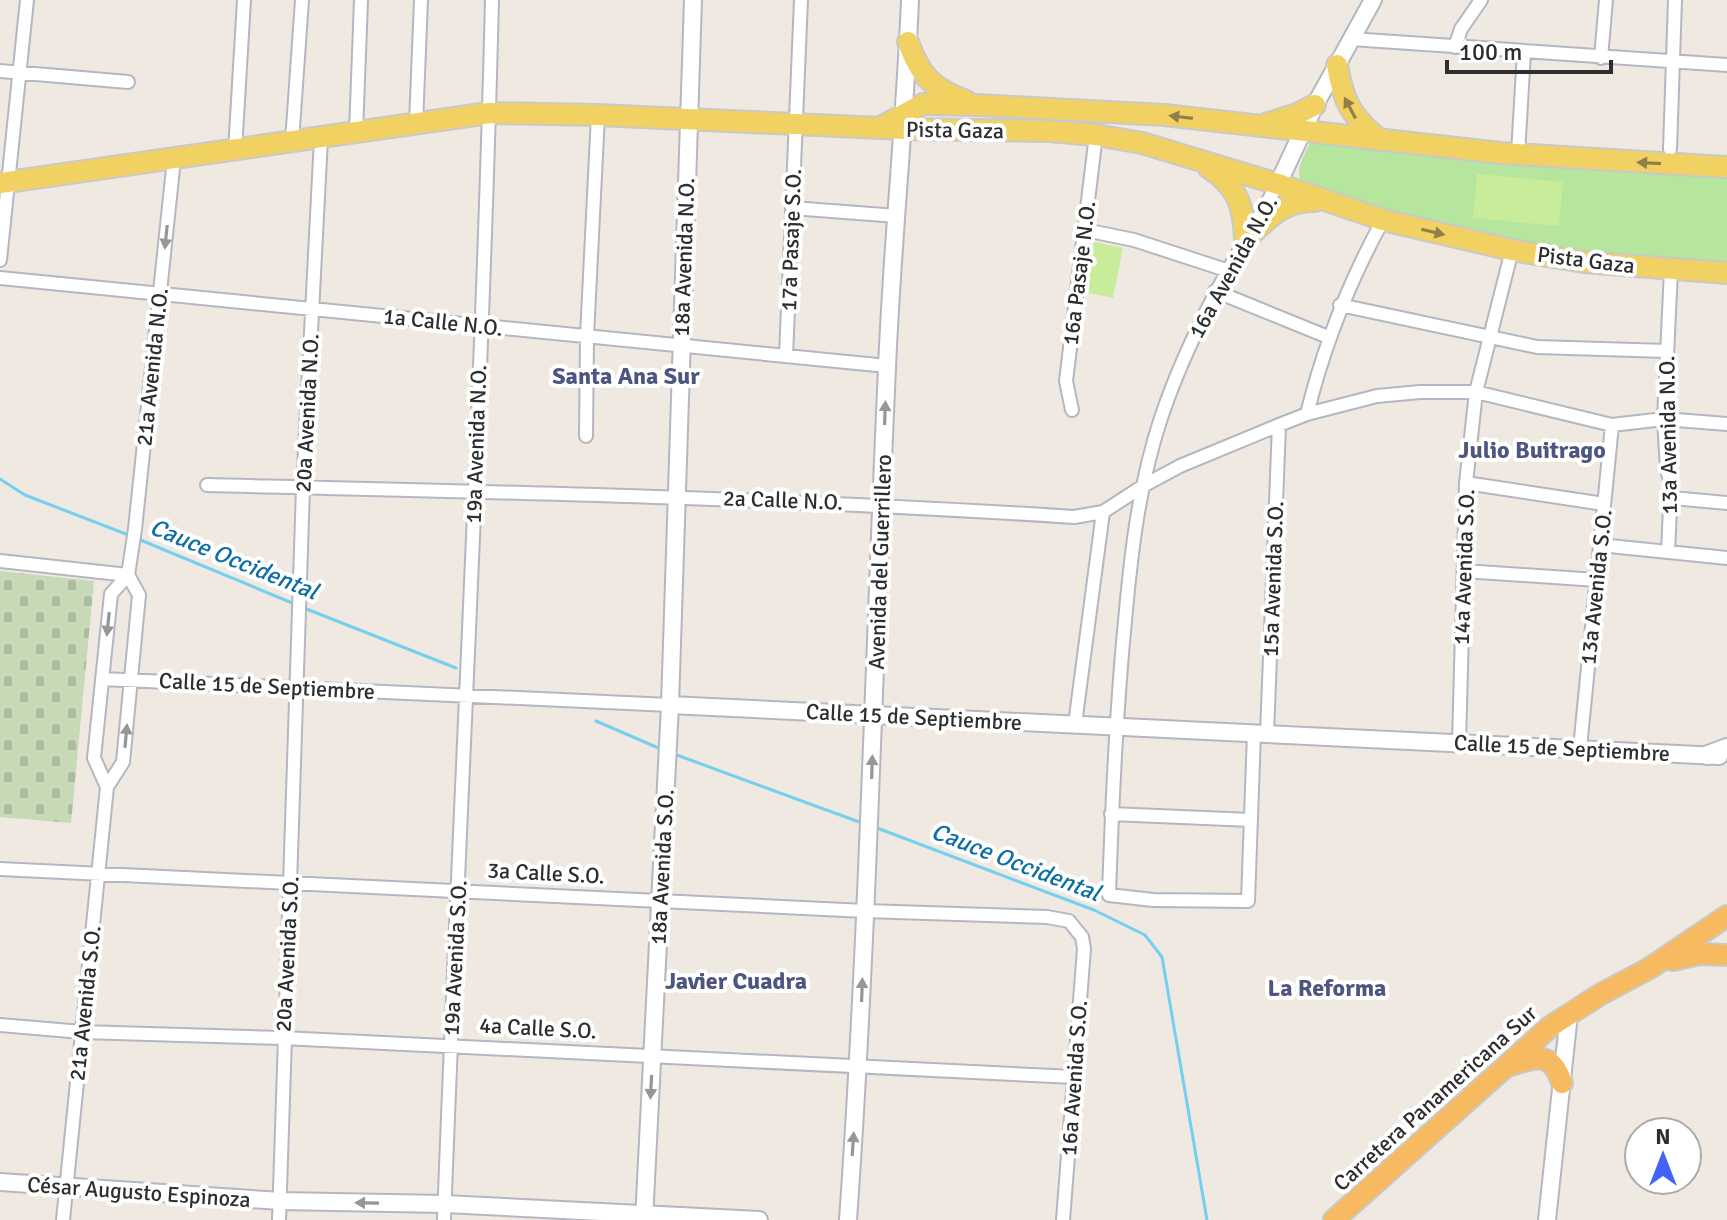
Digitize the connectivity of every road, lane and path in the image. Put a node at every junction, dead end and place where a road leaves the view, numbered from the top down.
1 (27, 0) edge
2 (244, 0) edge
3 (302, 0) edge
4 (361, 0) edge
5 (421, 0) edge
6 (492, 0) edge
7 (693, 0) edge
8 (801, 0) edge
9 (910, 0) edge
10 (1373, 0) edge
11 (1481, 0) edge
12 (1606, 0) edge
13 (1675, 0) edge
14 (1351, 39) junction
15 (908, 42) junction
16 (1455, 47) junction
17 (1524, 52) junction
18 (1601, 58) junction
19 (1672, 62) junction
20 (1337, 65) junction
21 (1727, 65) edge
22 (0, 71) edge
23 (20, 72) junction
24 (128, 82) dead end
25 (977, 105) junction
26 (1315, 105) junction
27 (489, 113) junction
28 (598, 115) junction
29 (689, 119) junction
30 (903, 122) junction
31 (416, 124) junction
32 (795, 125) junction
33 (1258, 126) junction
34 (1303, 131) junction
35 (356, 133) junction
36 (1096, 135) junction
37 (321, 138) junction
38 (1380, 140) junction
39 (292, 142) junction
40 (1670, 149) dead end
41 (235, 151) junction
42 (1518, 154) junction
43 (174, 159) junction
44 (1196, 160) junction
45 (1727, 167) edge
46 (5, 182) edge
47 (1278, 184) junction
48 (1331, 202) junction
49 (792, 208) junction
50 (897, 216) junction
51 (1383, 220) junction
52 (1085, 230) junction
53 (1245, 240) junction
54 (1512, 250) junction
55 (0, 260) edge
56 (1226, 270) junction
57 (1671, 270) junction
58 (1727, 273) edge
59 (0, 278) edge
60 (1215, 291) junction
61 (160, 294) junction
62 (1340, 305) junction
63 (312, 309) junction
64 (480, 326) junction
65 (587, 336) junction
66 (1328, 337) junction
67 (1491, 337) junction
68 (680, 345) junction
69 (1667, 351) junction
70 (786, 356) junction
71 (887, 366) junction
72 (1476, 392) junction
73 (1072, 410) dead end
74 (1307, 414) junction
75 (1664, 419) junction
76 (1727, 424) edge
77 (1279, 425) junction
78 (1612, 425) junction
79 (586, 436) dead end
80 (1466, 483) junction
81 (207, 485) dead end
82 (1143, 486) junction
83 (303, 488) junction
84 (474, 491) junction
85 (678, 496) junction
86 (1672, 498) junction
87 (1727, 503) edge
88 (1604, 504) junction
89 (882, 505) junction
90 (1103, 512) junction
91 (1600, 545) junction
92 (1668, 552) junction
93 (1727, 558) edge
94 (0, 561) edge
95 (1464, 571) junction
96 (128, 575) junction
97 (1597, 580) junction
98 (102, 679) junction
99 (131, 680) junction
100 (297, 688) junction
101 (466, 696) junction
102 (670, 705) junction
103 (875, 715) junction
104 (1075, 724) junction
105 (1114, 726) junction
106 (1260, 734) junction
107 (1459, 743) junction
108 (1580, 748) junction
109 (1727, 748) edge
110 (1708, 755) junction
111 (1727, 756) edge
112 (107, 787) junction
113 (1111, 814) junction
114 (1251, 820) junction
115 (0, 869) edge
116 (99, 874) junction
117 (290, 883) junction
118 (459, 893) junction
119 (1727, 899) edge
120 (660, 902) junction
121 (865, 911) junction
122 (1719, 922) edge
123 (1082, 937) joint
124 (1727, 955) edge
125 (1650, 968) junction
126 (1569, 1014) junction
127 (0, 1025) edge
128 (82, 1032) junction
129 (283, 1038) junction
130 (450, 1047) junction
131 (652, 1057) junction
132 (859, 1068) junction
133 (1504, 1068) junction
134 (1074, 1077) junction
135 (1562, 1083) junction
136 (0, 1182) edge
137 (66, 1189) junction
138 (280, 1201) junction
139 (444, 1212) edge
140 (644, 1217) edge
141 (63, 1220) edge
142 (279, 1220) edge
143 (759, 1220) edge
144 (848, 1220) edge
145 (1063, 1220) edge
146 (1334, 1220) edge
147 (1547, 1220) edge

1 - 23 street
2 - 41 street
3 - 39 street
4 - 35 street
5 - 31 street
6 - 27 street, 19a Avenida N.O.
7 - 29 street, 18a Avenida N.O.
8 - 32 street, 17a Pasaje S.O.
9 - 15 street, Avenida del Guerrillero
10 - 14 street
11 - 16 street
12 - 18 street
13 - 19 street
14 - 16 street
14 - 20 street
15 - 25 main road
15 - 30 street, Avenida del Guerrillero
16 - 17 street
17 - 18 street
17 - 42 street
18 - 19 street
19 - 21 street
19 - 40 street
20 - 26 street
38 -> 20 main road
22 - 23 street
23 - 24 street
23 - 46 street
25 - 30 main road, Pista Gaza
33 -> 25 main road, Pista Gaza
26 - 33 main road
26 - 34 street
27 - 28 main road
27 - 31 main road
27 - 64 street, 19a Avenida N.O.
28 - 29 main road
28 - 65 street
29 - 32 main road
29 - 68 street, 18a Avenida N.O.
30 - 32 main road, Pista Gaza
30 - 36 main road, Pista Gaza
30 - 50 street, Avenida del Guerrillero
31 - 35 main road
32 - 49 street, 17a Pasaje S.O.
33 - 34 main road, Pista Gaza
34 - 38 main road, Pista Gaza
34 - 47 street
35 - 37 main road
36 - 44 main road, Pista Gaza
36 - 52 street, 16a Pasaje N.O.
37 - 39 main road
37 - 63 street, 20a Avenida N.O.
38 - 42 main road, Pista Gaza
39 - 41 main road
41 - 43 main road
45 -> 42 main road, Pista Gaza
43 - 46 main road
43 -> 61 street, 21a Avenida N.O.
44 - 47 main road, Pista Gaza
44 - 53 main road
46 - 55 street
47 - 48 main road, Pista Gaza
47 - 53 street, 16a Avenida N.O.
48 - 51 main road, Pista Gaza
48 - 53 main road
49 - 50 street
49 - 70 street, 17a Pasaje S.O.
50 - 71 street, Avenida del Guerrillero
51 -> 54 main road, Pista Gaza
51 - 62 street
52 - 56 street
52 - 73 street, 16a Pasaje N.O.
53 - 56 street, 16a Avenida N.O.
54 - 57 main road, Pista Gaza
54 - 67 street, 14a Avenida S.O.
56 - 60 street, 16a Avenida N.O.
57 - 58 main road, Pista Gaza
57 - 69 street, 13a Avenida N.O.
59 - 61 street, 1a Calle N.O.
60 - 66 street
60 - 82 street, 16a Avenida N.O.
61 - 63 street, 1a Calle N.O.
61 - 96 street, 21a Avenida N.O.
62 - 66 street
62 - 67 street
63 - 64 street, 1a Calle N.O.
63 - 83 street, 20a Avenida N.O.
64 - 65 street, 1a Calle N.O.
64 - 84 street, 19a Avenida N.O.
65 - 68 street, 1a Calle N.O.
65 - 79 street
66 - 74 street
67 - 69 street
67 - 72 street, 14a Avenida S.O.
68 - 70 street, 1a Calle N.O.
68 - 85 street, 18a Avenida N.O.
69 - 75 street, 13a Avenida N.O.
70 - 71 street, 1a Calle N.O.
89 -> 71 street, Avenida del Guerrillero
72 - 74 street, 2a Calle N.O.
72 - 78 street
72 - 80 street, 14a Avenida S.O.
74 - 77 street, 2a Calle N.O.
75 - 76 street
75 - 78 street
75 - 86 street, 13a Avenida N.O.
77 - 82 street, 2a Calle N.O.
77 - 106 street, 15a Avenida S.O.
78 - 88 street, 13a Avenida S.O.
80 - 88 street
80 - 95 street, 14a Avenida S.O.
81 - 83 street, 2a Calle N.O.
82 - 90 street, 2a Calle N.O.
82 - 105 street, 16a Avenida N.O.
83 - 84 street, 2a Calle N.O.
83 - 100 street, 20a Avenida N.O.
84 - 85 street, 2a Calle N.O.
84 - 101 street, 19a Avenida N.O.
85 - 89 street, 2a Calle N.O.
85 - 102 street, 18a Avenida N.O.
86 - 87 street
86 - 92 street, 13a Avenida N.O.
88 - 91 street, 13a Avenida S.O.
89 - 90 street, 2a Calle N.O.
89 - 103 street, Avenida del Guerrillero
90 - 104 street
91 - 92 street
91 - 97 street, 13a Avenida S.O.
92 - 93 street
94 - 96 street
95 - 97 street
95 - 107 street, 14a Avenida S.O.
96 -> 98 street, 21a Avenida N.O.
96 - 99 street, 21a Avenida N.O.
97 - 108 street, 13a Avenida S.O.
98 - 99 street, Calle 15 de Septiembre
98 - 112 street, 21a Avenida S.O.
99 - 100 street, Calle 15 de Septiembre
112 -> 99 street, 21a Avenida S.O.
100 - 101 street, Calle 15 de Septiembre
100 - 117 street, 20a Avenida S.O.
101 - 102 street, Calle 15 de Septiembre
101 - 118 street, 19a Avenida S.O.
102 - 103 street, Calle 15 de Septiembre
102 - 120 street, 18a Avenida S.O.
103 - 104 street, Calle 15 de Septiembre
121 -> 103 street, Avenida del Guerrillero
104 - 105 street, Calle 15 de Septiembre
105 - 106 street, Calle 15 de Septiembre
105 - 113 street, 16a Avenida N.O.
106 - 107 street, Calle 15 de Septiembre
106 - 114 street, 15a Avenida S.O.
107 - 108 street, Calle 15 de Septiembre
108 - 110 street, Calle 15 de Septiembre
109 - 110 main road
110 - 111 street, Calle 15 de Septiembre
112 - 116 street, 21a Avenida S.O.
113 - 114 street
113 - 114 street, 15a Avenida S.O.
115 - 116 street, 3a Calle S.O.
116 - 117 street, 3a Calle S.O.
116 - 128 street, 21a Avenida S.O.
117 - 118 street, 3a Calle S.O.
117 - 129 street, 20a Avenida S.O.
118 - 120 street, 3a Calle S.O.
118 - 130 street, 19a Avenida S.O.
119 - 122 highway
120 - 121 street, 3a Calle S.O.
120 - 131 street, 18a Avenida S.O.
121 - 123 street, 3a Calle S.O.
132 -> 121 street, Avenida del Guerrillero
122 - 125 highway
123 - 134 street, 16a Avenida S.O.
124 - 125 highway
125 - 126 highway, Carretera Panamericana Sur
126 - 133 highway, Carretera Panamericana Sur
126 - 135 street
127 - 128 street, 4a Calle S.O.
128 - 129 street, 4a Calle S.O.
128 - 137 street, 21a Avenida S.O.
129 - 130 street, 4a Calle S.O.
129 - 138 street, 20a Avenida S.O.
130 - 131 street, 4a Calle S.O.
130 - 139 street, 19a Avenida S.O.
131 - 132 street, 4a Calle S.O.
131 -> 140 street, 18a Avenida S.O.
132 - 134 street, 4a Calle S.O.
144 -> 132 street, Avenida del Guerrillero
133 - 135 highway
133 - 146 highway, Carretera Panamericana Sur
134 - 145 street, 16a Avenida S.O.
135 - 147 street
136 - 137 street, César Augusto Espinoza
137 - 138 street, César Augusto Espinoza
137 - 141 street, 21a Avenida S.O.
139 -> 138 street, César Augusto Espinoza
138 - 142 street, 20a Avenida S.O.
139 - 140 street, César Augusto Espinoza
140 - 143 street, César Augusto Espinoza

